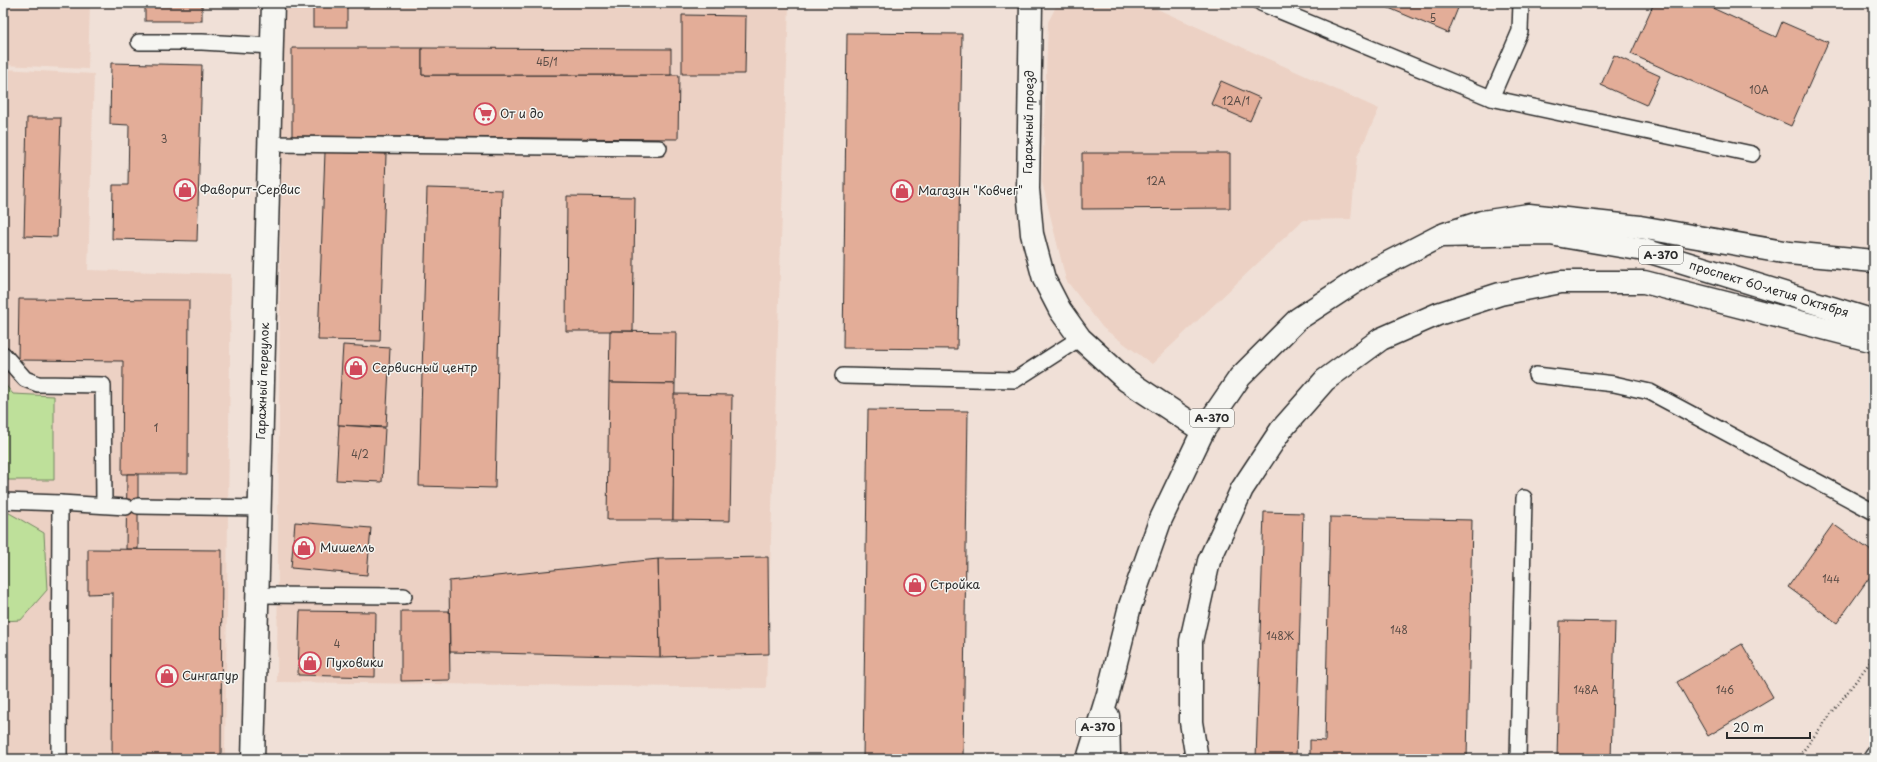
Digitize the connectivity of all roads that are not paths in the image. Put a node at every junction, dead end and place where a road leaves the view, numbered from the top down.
1 (273, 3) edge
2 (1031, 3) edge
3 (1261, 3) edge
4 (1521, 3) edge
5 (139, 42) dead end
6 (272, 46) junction
7 (1491, 98) junction
8 (269, 144) junction
9 (659, 148) dead end
10 (1752, 154) dead end
11 (1440, 236) junction
12 (1874, 261) edge
13 (1874, 321) edge
14 (1080, 338) junction
15 (1874, 341) edge
16 (3, 354) edge
17 (1536, 375) dead end
18 (844, 376) dead end
19 (1203, 431) junction
20 (1524, 498) dead end
21 (3, 501) edge
22 (60, 503) junction
23 (104, 505) junction
24 (260, 508) junction
25 (1874, 512) edge
26 (257, 595) junction
27 (404, 596) dead end
28 (1108, 694) junction
29 (1874, 753) edge
30 (59, 759) edge
31 (253, 759) edge
32 (1088, 759) edge
33 (1109, 759) edge
34 (1197, 759) edge
35 (1518, 759) edge
36 (1870, 759) edge

1 - 6 main road, Гаражный переулок
2 - 14 main road, Гаражный проезд
3 - 7 lane
4 - 7 lane
5 - 6 lane
6 - 8 main road, Гаражный переулок
7 - 10 lane
8 - 9 lane
8 - 24 main road, Гаражный переулок
11 - 12 main road
11 - 13 main road, проспект 60-летия Октября / А-370
11 - 19 main road, проспект 60-летия Октября / А-370
14 - 18 lane
14 - 19 main road, Гаражный проезд
15 - 34 main road
16 - 23 lane
17 - 25 lane
19 - 28 main road, проспект 60-летия Октября / А-370
20 - 35 lane
21 - 22 lane
22 - 23 lane
22 - 30 lane
23 - 24 lane
24 - 26 main road, Гаражный переулок
26 - 27 lane
26 - 31 main road, Гаражный переулок
28 - 32 main road, проспект 60-летия Октября / А-370
28 - 33 main road, А-370
29 - 36 lane

